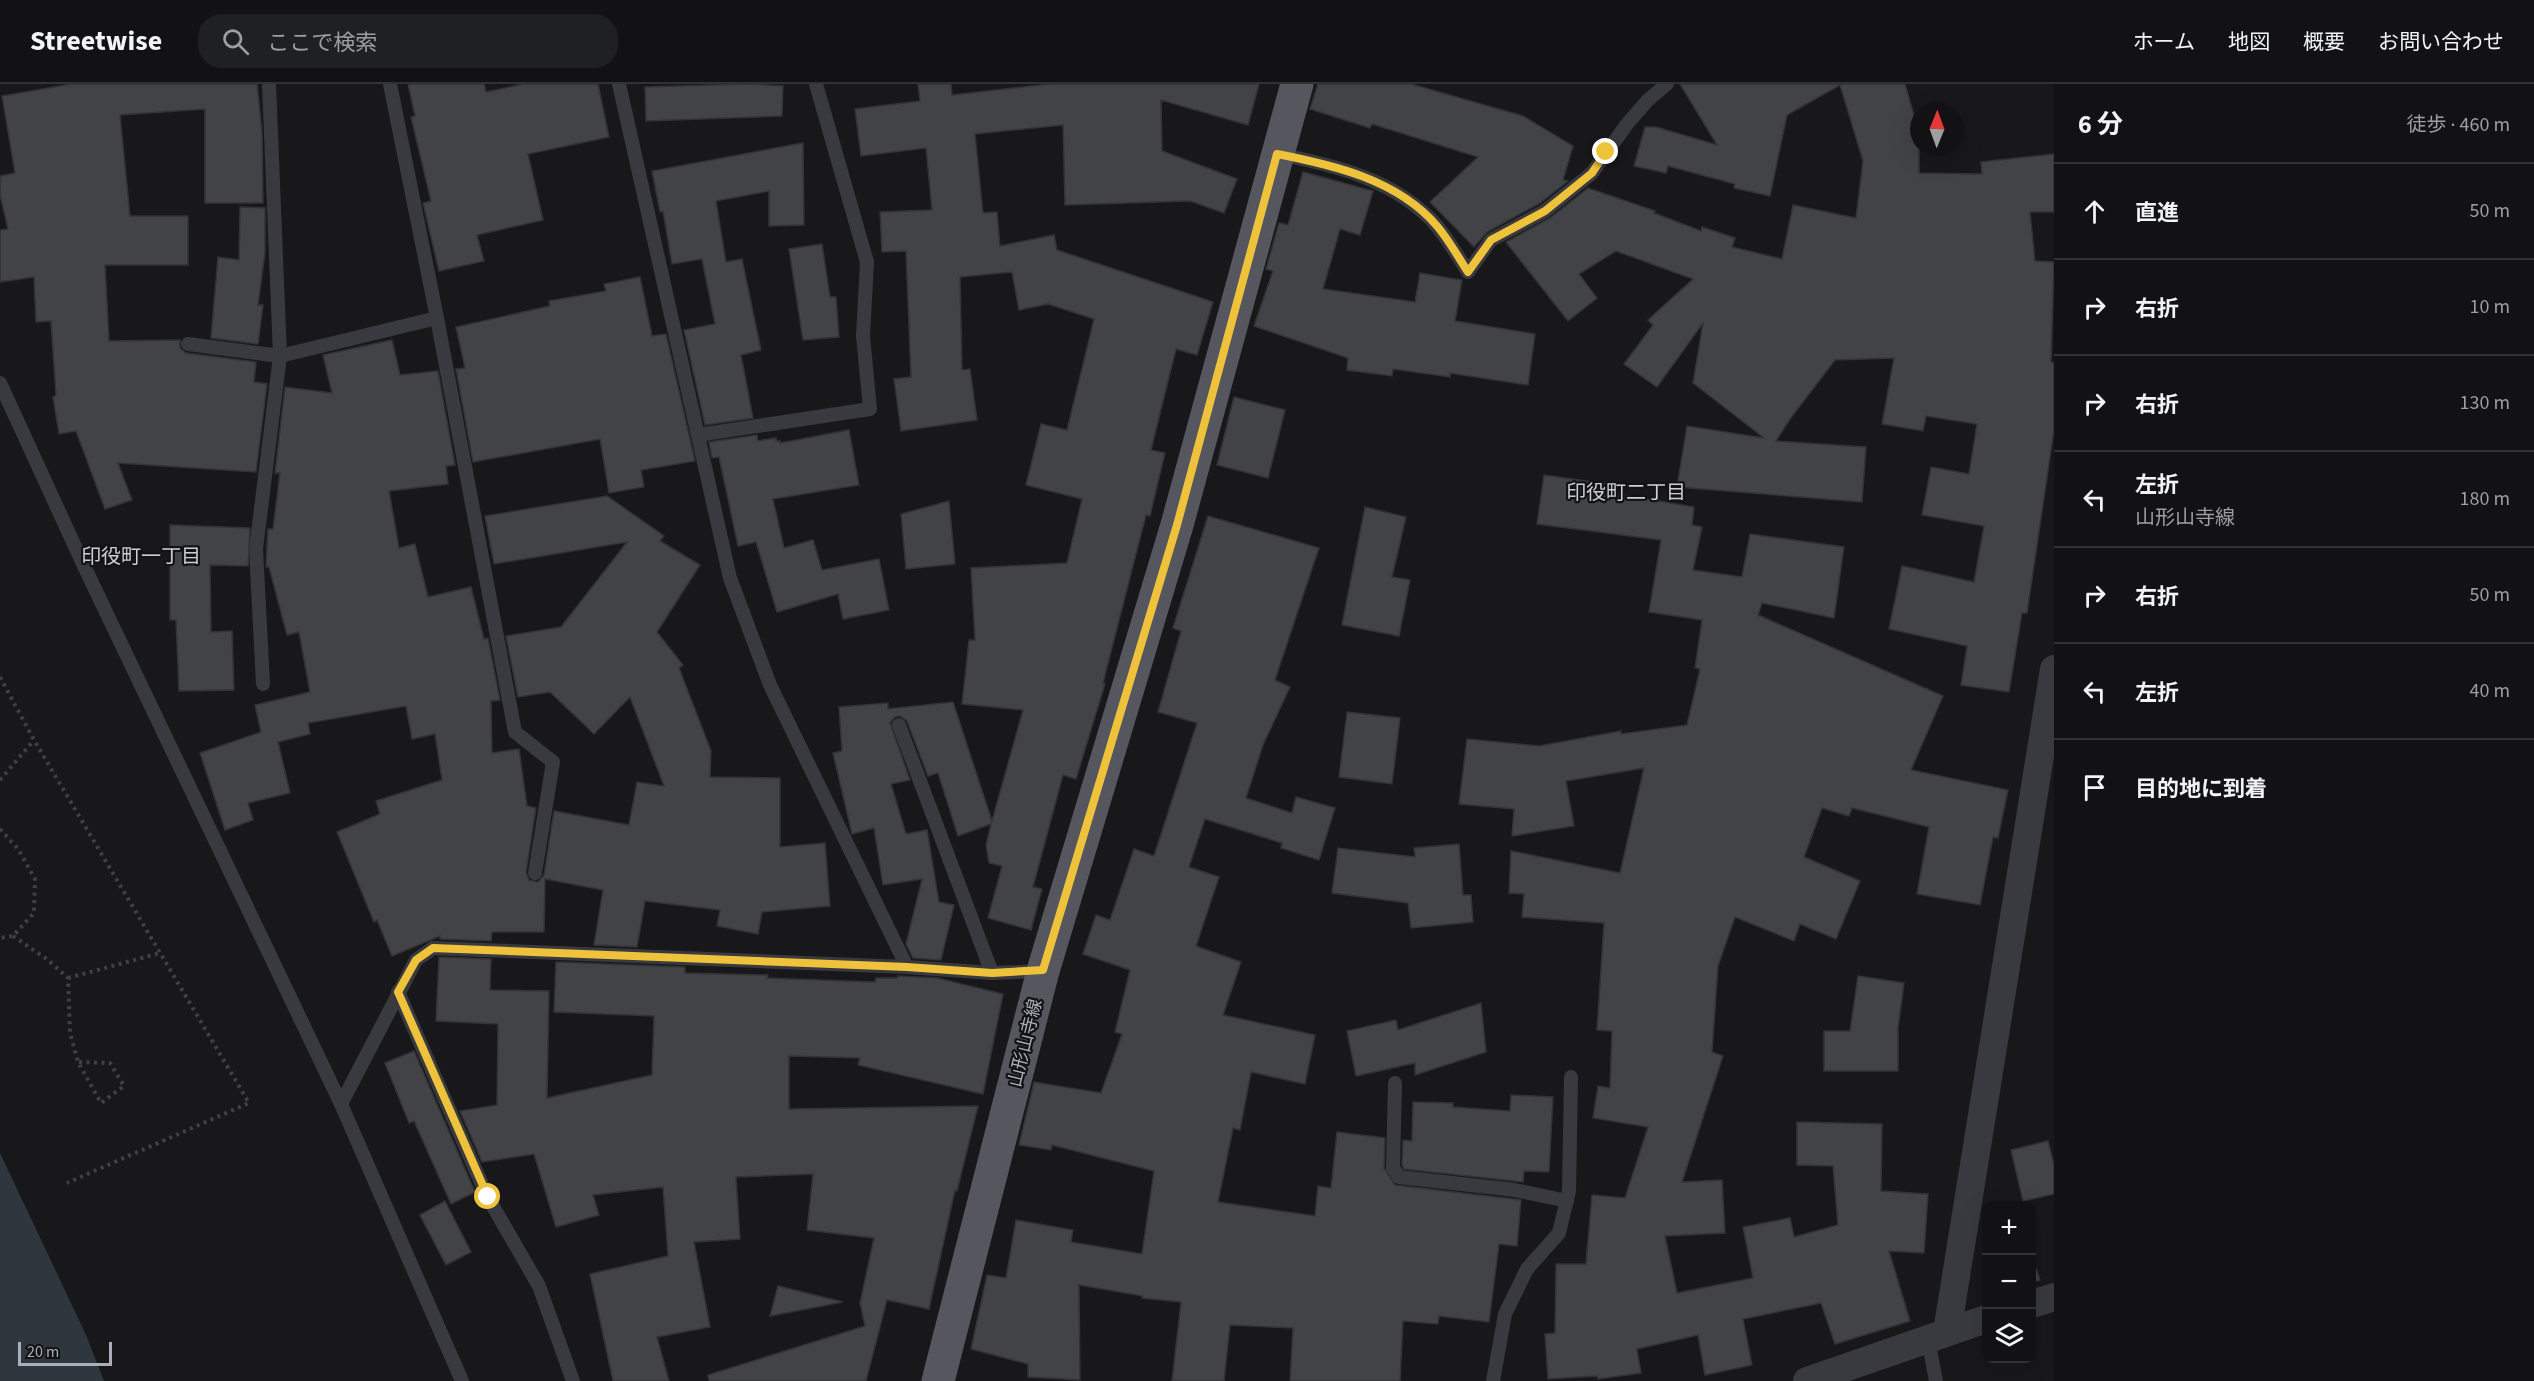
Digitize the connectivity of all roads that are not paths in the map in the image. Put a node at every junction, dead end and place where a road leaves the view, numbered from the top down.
1 (269, 84) edge
2 (390, 84) edge
3 (619, 84) edge
4 (816, 84) edge
5 (1297, 84) edge
6 (1667, 84) edge
7 (1277, 154) junction
8 (437, 318) junction
9 (188, 344) dead end
10 (280, 356) junction
11 (0, 383) edge
12 (698, 435) junction
13 (2054, 669) edge
14 (262, 684) dead end
15 (899, 725) dead end
16 (535, 873) dead end
17 (907, 967) junction
18 (1043, 970) junction
19 (992, 973) junction
20 (398, 992) junction
21 (1571, 1077) dead end
22 (1395, 1083) dead end
23 (341, 1104) junction
24 (1567, 1201) junction
25 (2054, 1297) edge
26 (2036, 1302) edge
27 (1982, 1320) edge
28 (1938, 1335) junction
29 (462, 1381) edge
30 (573, 1381) edge
31 (938, 1381) edge
32 (1493, 1381) edge
33 (1807, 1381) edge
34 (1936, 1381) edge

1 - 10 lane
2 - 8 lane
3 - 12 lane
4 - 12 lane
5 - 7 main road, 山形山寺線
6 - 7 lane
7 - 18 main road, 山形山寺線
8 - 10 lane
8 - 16 lane
9 - 10 lane
10 - 14 lane
11 - 23 lane
12 - 17 lane
13 - 28 street
15 - 19 lane
17 - 19 lane
17 - 20 lane
18 - 19 lane
18 - 31 main road, 山形山寺線
20 - 23 lane
20 - 30 lane
21 - 24 lane
22 - 24 lane
23 - 29 lane
24 - 32 lane
25 - 26 street
27 - 28 street
28 - 33 street
28 - 34 lane

